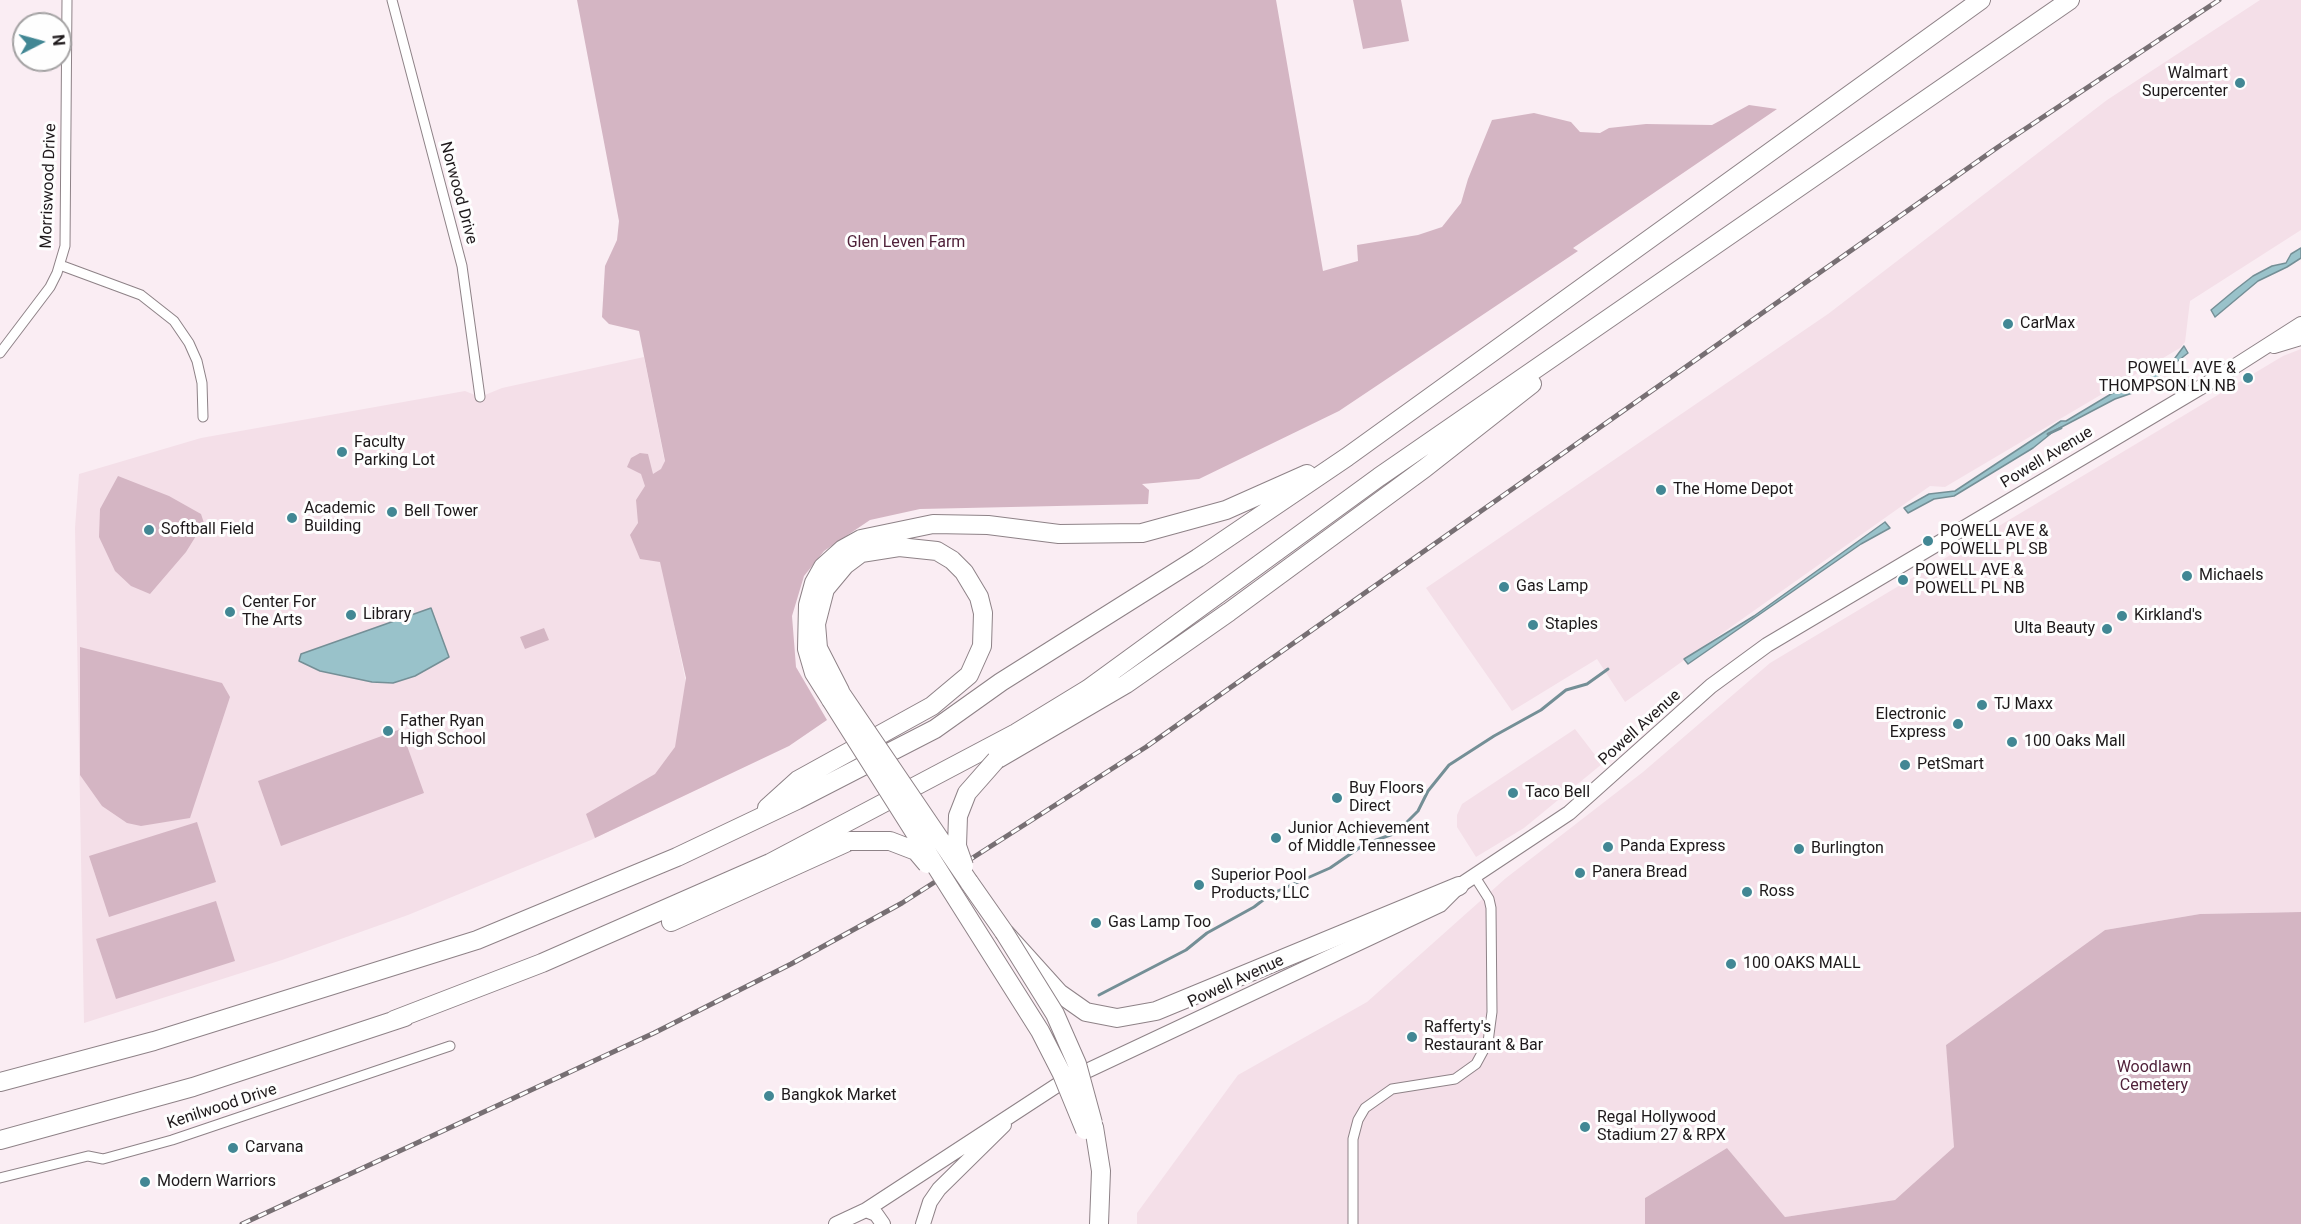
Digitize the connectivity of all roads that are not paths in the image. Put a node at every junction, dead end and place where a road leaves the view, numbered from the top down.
1 (66, 0) edge
2 (392, 0) edge
3 (1981, 0) edge
4 (2070, 0) edge
5 (60, 265) junction
6 (1678, 270) junction
7 (2301, 324) edge
8 (2301, 338) edge
9 (2266, 348) junction
10 (0, 353) edge
11 (480, 397) dead end
12 (203, 417) dead end
13 (1347, 457) junction
14 (835, 696) junction
15 (752, 822) junction
16 (1467, 881) junction
17 (969, 882) junction
18 (952, 892) junction
19 (1004, 932) junction
20 (394, 1020) junction
21 (450, 1046) dead end
22 (0, 1082) edge
23 (1027, 1102) junction
24 (1089, 1129) junction
25 (0, 1140) edge
26 (0, 1179) edge
27 (866, 1210) junction
28 (836, 1224) edge
29 (871, 1224) edge
30 (882, 1224) edge
31 (923, 1224) edge
32 (1090, 1224) edge
33 (1099, 1224) edge
34 (1353, 1224) edge

1 - 5 street, Morriswood Drive
2 - 11 street, Norwood Drive
3 - 13 highway
4 - 6 highway
5 - 10 street, Morriswood Drive
5 - 12 street
6 - 17 highway, bridge
6 - 20 highway
7 - 9 main road, Powell Avenue
8 - 9 main road
9 - 16 main road, Powell Avenue
13 - 14 highway
13 - 15 highway
14 - 15 highway
14 - 17 highway, bridge
14 - 18 highway, bridge
15 - 22 highway
16 - 19 highway, bridge
16 - 23 main road, Powell Avenue
16 - 34 street
17 - 19 highway
18 - 20 highway, bridge
18 - 24 highway, bridge
19 - 24 highway, bridge
20 - 25 highway
21 - 26 street, Kenilwood Drive
23 - 27 main road, Powell Avenue
23 - 31 main road
24 - 32 highway
24 - 33 highway
27 - 28 main road, Powell Avenue
27 - 29 main road
27 - 30 main road

